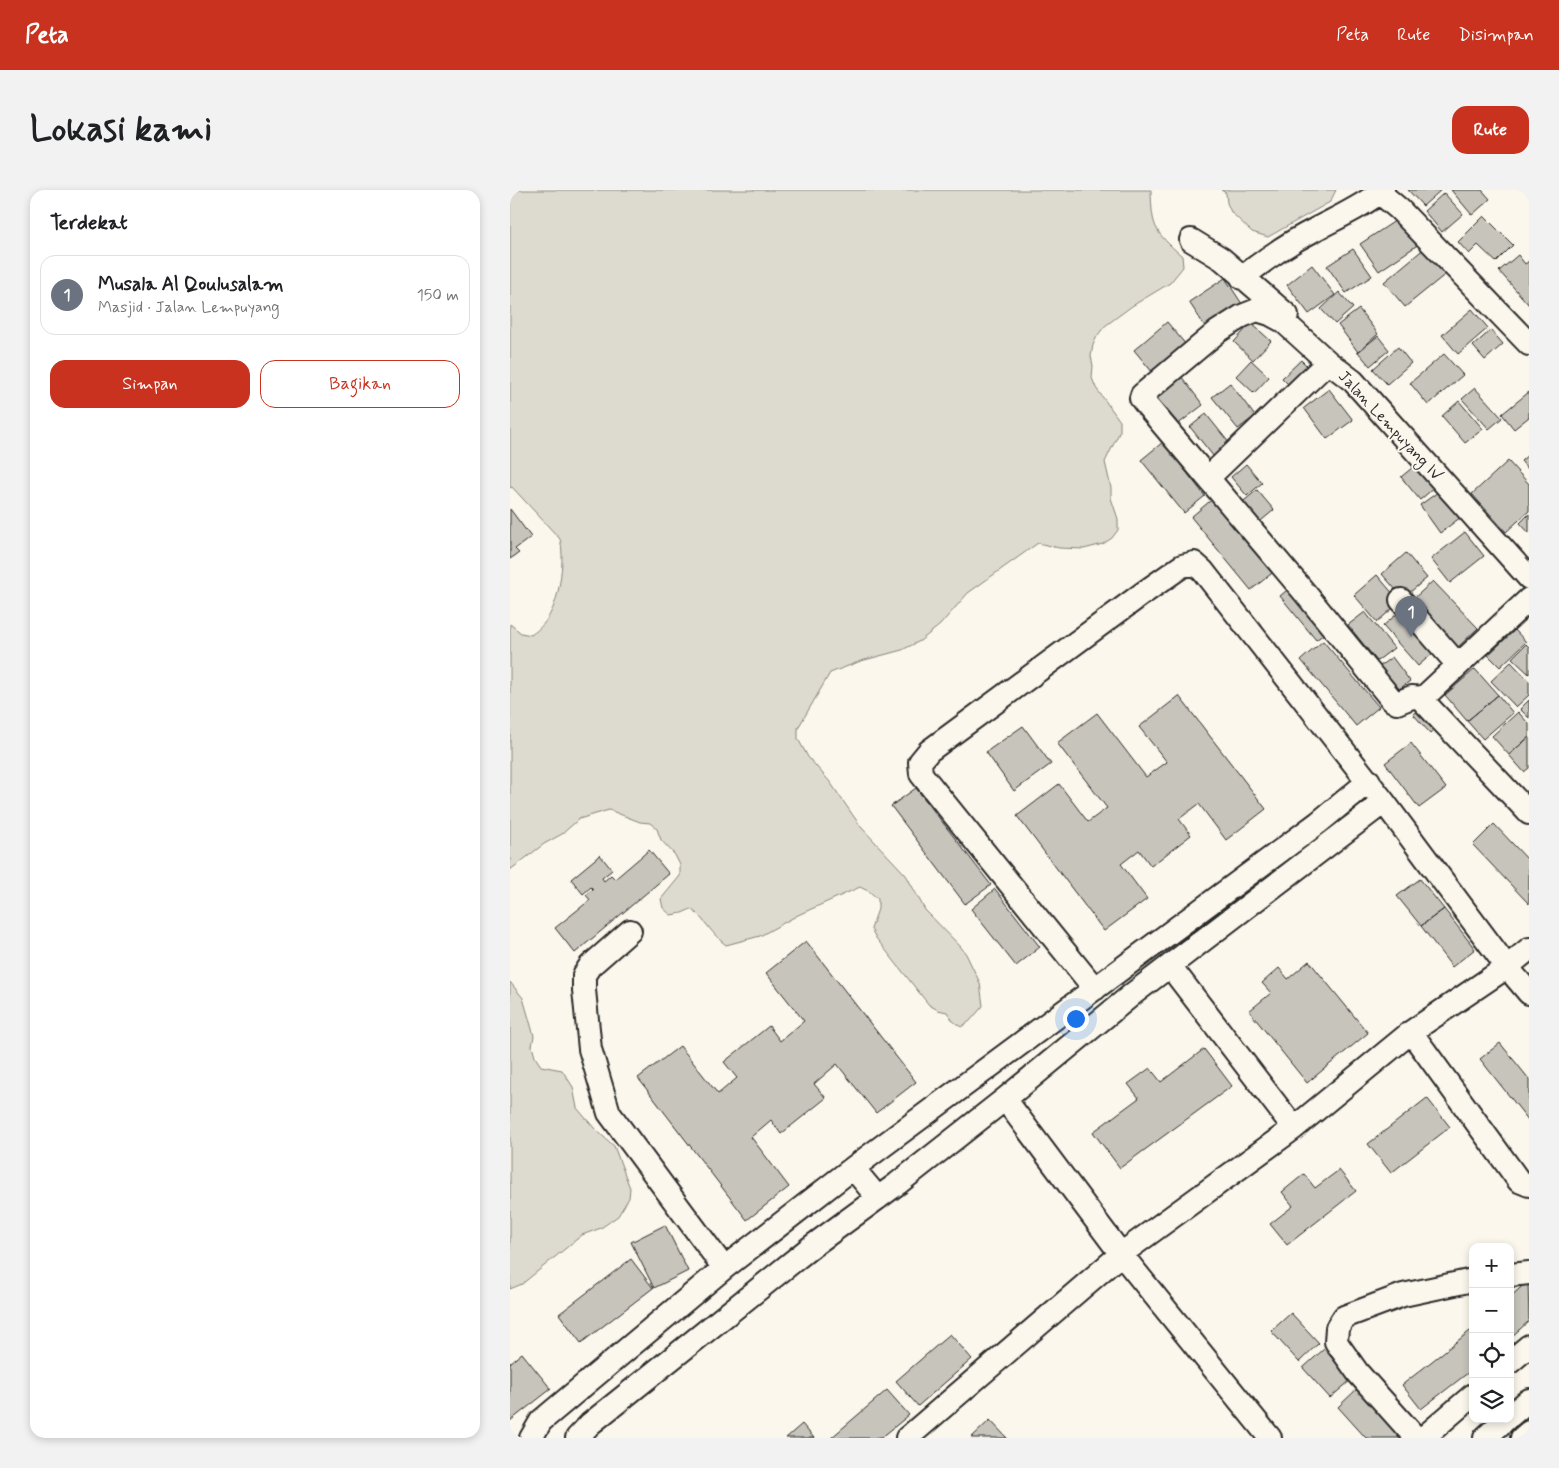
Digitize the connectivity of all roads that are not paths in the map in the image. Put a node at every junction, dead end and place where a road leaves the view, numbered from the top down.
1 (1381, 191) edge
2 (1191, 240) dead end
3 (1242, 278) junction
4 (1529, 344) edge
5 (1328, 362) junction
6 (1353, 382) junction
7 (1208, 478) junction
8 (1529, 578) edge
9 (1529, 599) edge
10 (1401, 600) dead end
11 (1458, 665) junction
12 (1423, 698) junction
13 (1370, 782) junction
14 (1384, 802) junction
15 (1529, 813) edge
16 (630, 931) dead end
17 (1529, 949) edge
18 (1170, 966) junction
19 (1507, 967) junction
20 (1095, 989) junction
21 (1529, 993) edge
22 (1411, 1032) junction
23 (1005, 1099) junction
24 (1294, 1128) junction
25 (853, 1168) junction
26 (1529, 1185) edge
27 (878, 1198) junction
28 (1121, 1254) junction
29 (724, 1268) junction
30 (1529, 1273) edge
31 (1514, 1275) edge
32 (1469, 1281) edge
33 (1529, 1346) edge
34 (1514, 1359) edge
35 (1469, 1398) edge
36 (1529, 1400) edge
37 (1514, 1413) edge
38 (1502, 1423) edge
39 (1529, 1432) edge
40 (1266, 1436) edge
41 (531, 1438) edge
42 (577, 1438) edge
43 (907, 1438) edge
44 (1416, 1438) edge
45 (1423, 1438) edge
46 (1485, 1438) edge
47 (1522, 1438) edge

1 - 3 street
1 - 4 street
2 - 3 street
3 - 6 street
5 - 6 street, Jalan Lempuyang IV
5 - 7 street
5 - 7 street, Jalan Lempuyang IV
6 - 8 street, Jalan Lempuyang IV
7 - 12 street
9 - 11 street
10 - 11 street
11 - 12 street
12 - 15 street
13 - 14 street
13 - 20 street
13 - 20 street
14 - 18 street
14 - 19 street
16 - 29 street
17 - 19 street
18 - 23 street
18 - 24 street
19 - 21 street
19 - 22 street
20 - 25 street
22 - 24 street
22 - 26 street
23 - 27 street
23 - 28 street
24 - 28 street
25 - 27 street
25 - 29 street
27 - 42 street
28 - 40 street
28 - 43 street
29 - 41 street
30 - 31 street
32 - 44 street
33 - 34 street
35 - 45 street
36 - 37 street
38 - 46 street
39 - 47 street

